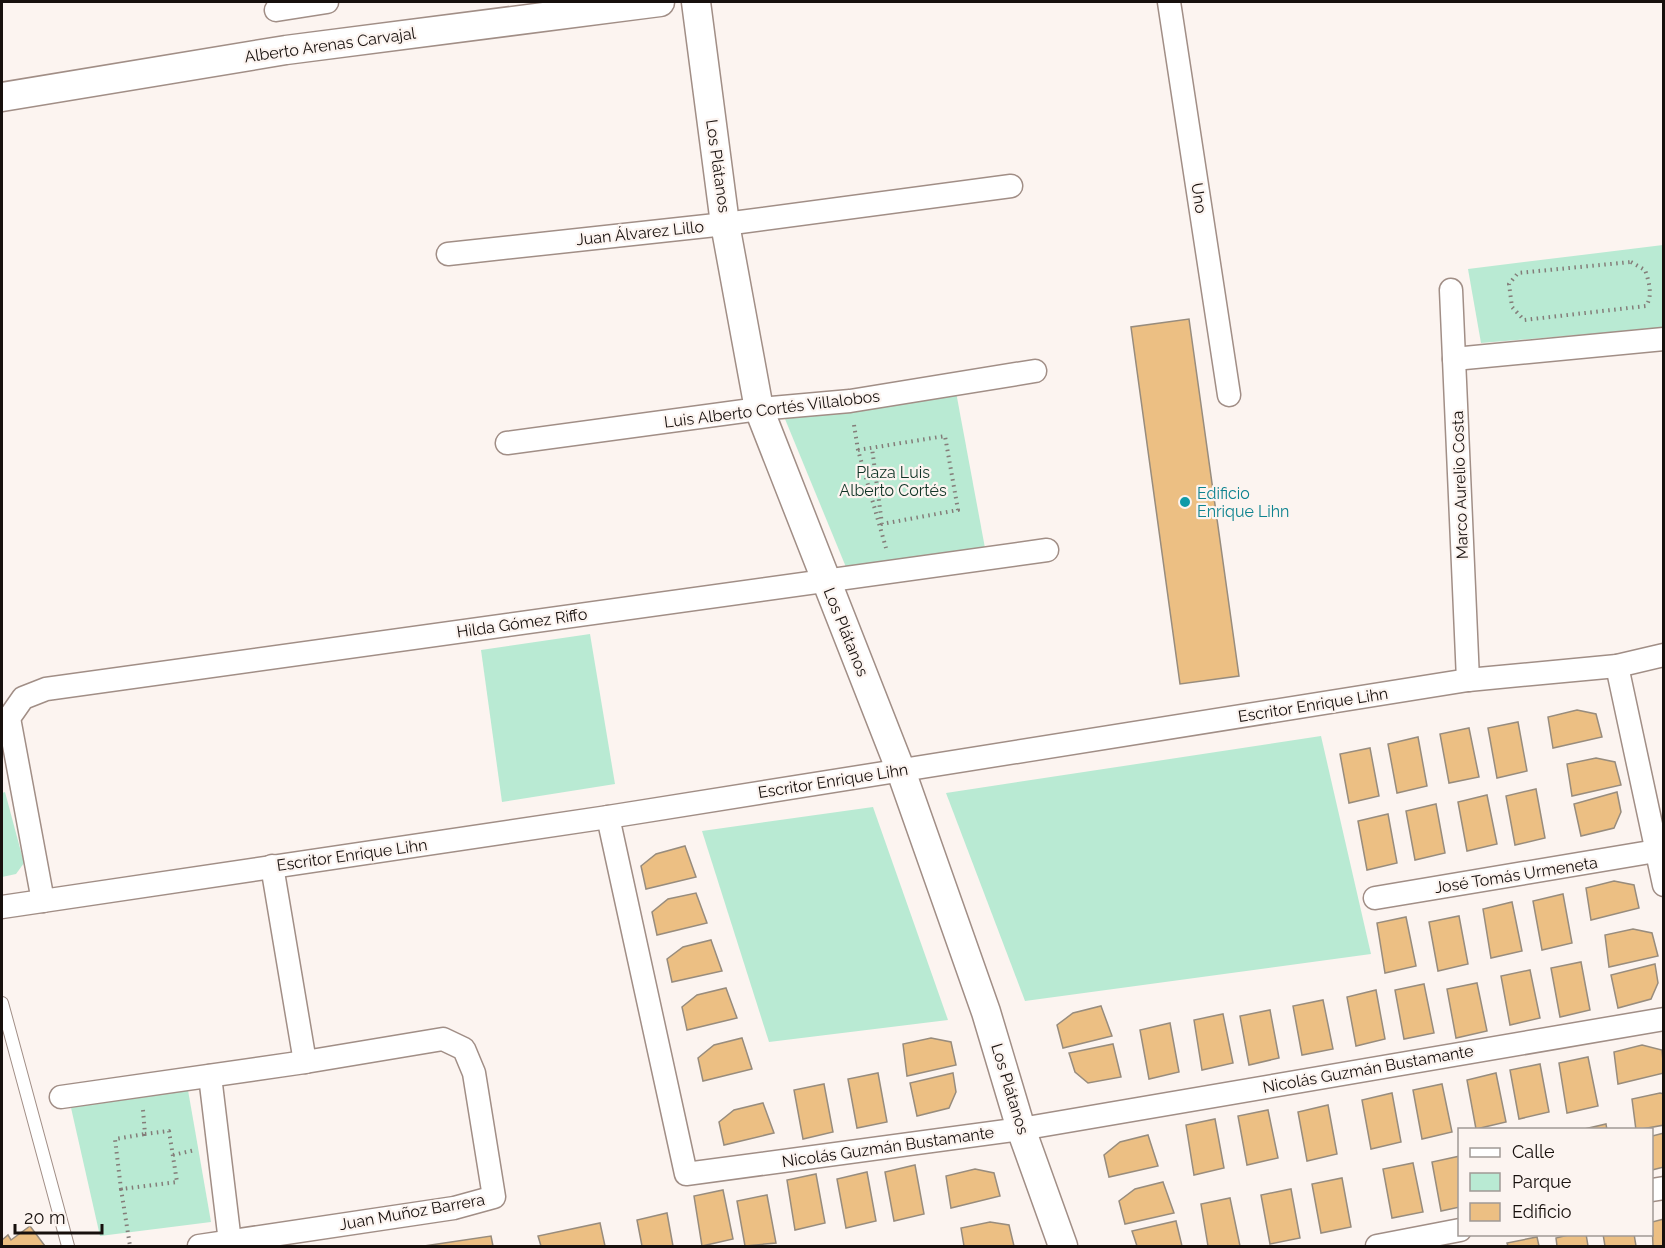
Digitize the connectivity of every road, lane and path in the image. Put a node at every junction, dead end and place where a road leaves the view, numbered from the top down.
1 (327, 2) edge
2 (660, 2) edge
3 (696, 2) edge
4 (1170, 2) edge
5 (276, 10) dead end
6 (2, 97) edge
7 (1011, 186) dead end
8 (726, 224) junction
9 (447, 254) dead end
10 (1509, 284) joint
11 (1451, 290) dead end
12 (1664, 339) edge
13 (1455, 359) junction
14 (1035, 371) dead end
15 (1228, 395) dead end
16 (850, 401) junction
17 (759, 409) junction
18 (507, 443) dead end
19 (872, 448) junction
20 (858, 450) junction
21 (1047, 550) dead end
22 (893, 572) junction
23 (826, 581) junction
24 (1664, 655) edge
25 (1617, 666) junction
26 (1468, 680) junction
27 (901, 771) junction
28 (11, 785) edge
29 (608, 817) junction
30 (1656, 851) junction
31 (272, 866) junction
32 (1663, 880) edge
33 (1375, 898) dead end
34 (43, 901) junction
35 (2, 907) edge
36 (2, 1003) edge
37 (1664, 1019) edge
38 (305, 1062) junction
39 (210, 1076) junction
40 (140, 1086) junction
41 (61, 1097) dead end
42 (1021, 1129) junction
43 (146, 1134) junction
44 (122, 1188) junction
45 (1458, 1230) edge
46 (230, 1242) junction
47 (68, 1246) edge
48 (130, 1246) edge
49 (199, 1246) edge
50 (1064, 1246) edge
51 (1377, 1246) edge

1 - 5 street
2 - 6 street, Alberto Arenas Carvajal
3 - 8 street, Los Plátanos
4 - 15 street, Uno
7 - 8 street, Juan Álvarez Lillo
8 - 9 street, Juan Álvarez Lillo
8 - 17 street, Los Plátanos
10 - 10 path
11 - 13 street, Marco Aurelio Costa
12 - 13 street
13 - 26 street, Marco Aurelio Costa
14 - 16 street, Luis Alberto Cortés Villalobos
16 - 17 street, Luis Alberto Cortés Villalobos
16 - 20 path
17 - 18 street, Luis Alberto Cortés Villalobos
17 - 23 street, Los Plátanos
19 - 19 path
19 - 20 path
20 - 22 path
21 - 22 street, Hilda Gómez Riffo
22 - 23 street, Hilda Gómez Riffo
23 - 27 street, Los Plátanos
23 - 28 street, Hilda Gómez Riffo
24 - 25 street, Escritor Enrique Lihn
25 - 26 street, Escritor Enrique Lihn
25 - 30 street
26 - 27 street, Escritor Enrique Lihn
27 - 29 street, Escritor Enrique Lihn
27 - 42 street, Los Plátanos
28 - 34 street
29 - 31 street, Escritor Enrique Lihn
29 - 42 street, Nicolás Guzmán Bustamante
30 - 32 street
30 - 33 street, José Tomás Urmeneta
31 - 34 street, Escritor Enrique Lihn
31 - 38 street
34 - 35 street, Escritor Enrique Lihn
36 - 47 lane
37 - 42 street, Nicolás Guzmán Bustamante
38 - 39 street, Juan Muñoz Barrera
38 - 46 street, Juan Muñoz Barrera
39 - 40 street, Juan Muñoz Barrera
39 - 46 street
40 - 41 street, Juan Muñoz Barrera
40 - 43 path
42 - 50 street, Los Plátanos
43 - 44 path
43 - 44 path
44 - 48 path
45 - 51 street
46 - 49 street, Juan Muñoz Barrera

